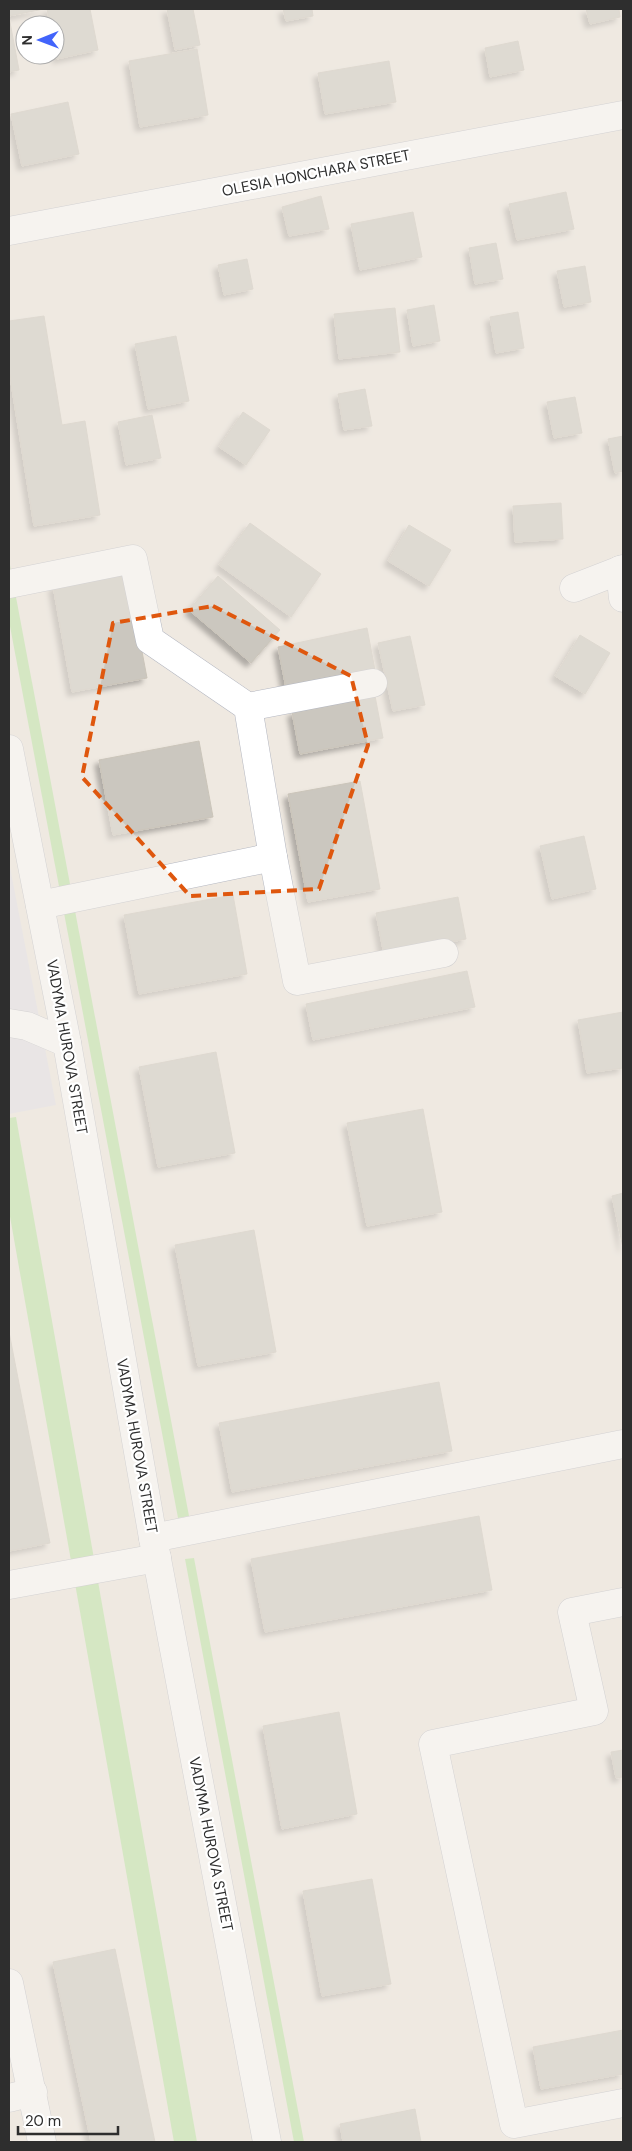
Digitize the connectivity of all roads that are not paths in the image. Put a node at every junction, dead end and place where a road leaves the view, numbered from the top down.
1 (623, 115) edge
2 (9, 231) edge
3 (621, 569) edge
4 (9, 584) edge
5 (574, 588) dead end
6 (623, 598) edge
7 (373, 684) dead end
8 (248, 706) junction
9 (9, 749) edge
10 (273, 857) junction
11 (40, 905) junction
12 (444, 953) dead end
13 (9, 1023) edge
14 (68, 1042) junction
15 (623, 1444) edge
16 (155, 1548) junction
17 (9, 1585) edge
18 (623, 1602) edge
19 (9, 1984) edge
20 (21, 2095) edge
21 (623, 2103) edge
22 (42, 2142) edge
23 (268, 2142) edge

1 - 2 street, OLESIA HONCHARA STREET
3 - 5 street
3 - 6 street
4 - 8 street
7 - 8 street
8 - 10 street
9 - 11 street, VADYMA HUROVA STREET
10 - 11 street
10 - 12 street
11 - 14 street, VADYMA HUROVA STREET
13 - 14 street
14 - 16 street, VADYMA HUROVA STREET
15 - 16 street
16 - 17 street
16 - 23 street, VADYMA HUROVA STREET
18 - 21 street
19 - 20 street
20 - 22 street

